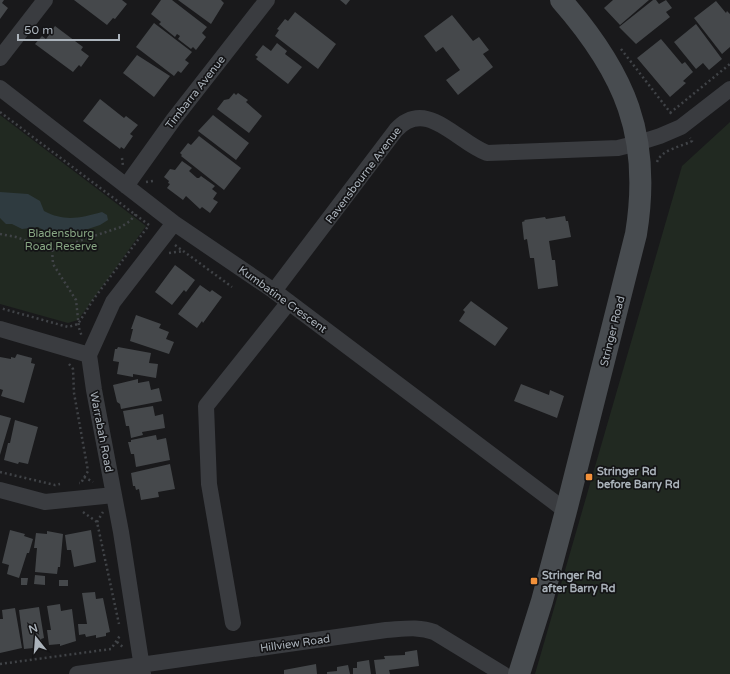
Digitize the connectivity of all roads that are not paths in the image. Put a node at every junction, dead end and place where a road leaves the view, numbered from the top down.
1 (45, 0) edge
2 (267, 0) edge
3 (561, 0) edge
4 (0, 58) edge
5 (0, 88) edge
6 (730, 89) edge
7 (638, 143) junction
8 (126, 186) junction
9 (174, 223) junction
10 (274, 291) junction
11 (289, 302) junction
12 (0, 329) edge
13 (89, 355) junction
14 (0, 490) edge
15 (114, 495) junction
16 (566, 511) junction
17 (233, 623) dead end
18 (143, 669) edge
19 (77, 674) edge
20 (503, 674) edge
21 (519, 674) edge

1 - 4 street
2 - 8 street, Timbarra Avenue
3 - 7 street, Stringer Road
5 - 8 street, Kumbatine Crescent
6 - 7 street, Ravensbourne Avenue
7 - 10 street, Ravensbourne Avenue
7 - 16 street, Stringer Road
8 - 9 street, Kumbatine Crescent
9 - 10 street, Kumbatine Crescent
9 - 13 street
10 - 11 street, Kumbatine Crescent
11 - 16 street, Kumbatine Crescent
11 - 17 street
12 - 13 street
13 - 15 street, Warrabah Road
14 - 15 street
15 - 18 street, Warrabah Road
16 - 21 street, Stringer Road
18 - 19 street, Hillview Road
18 - 20 street, Hillview Road

